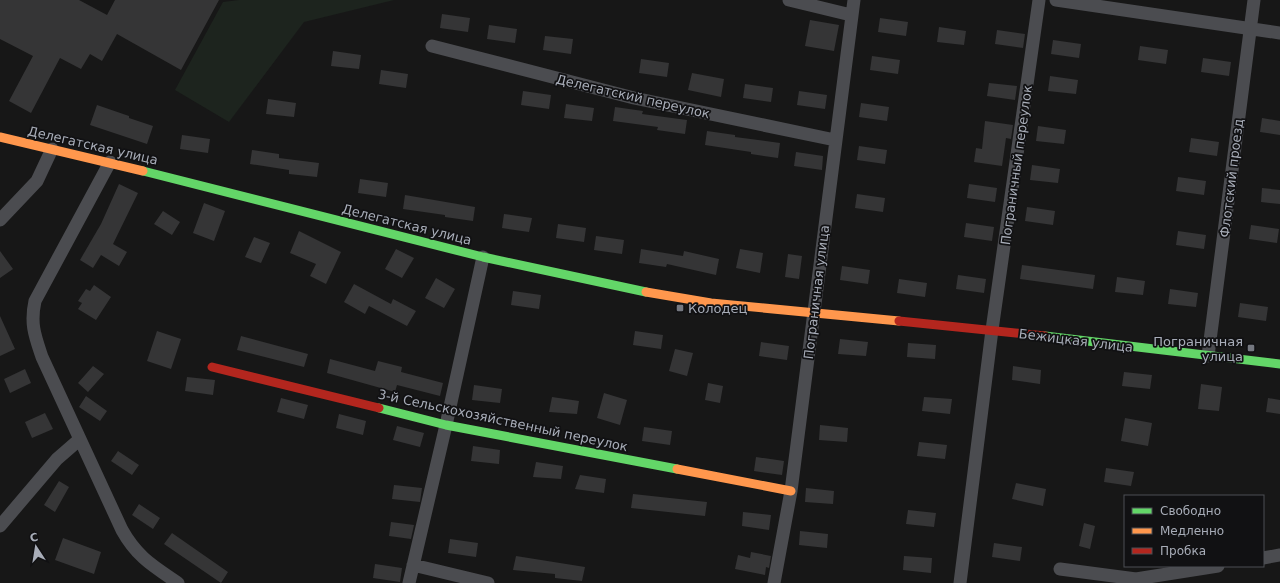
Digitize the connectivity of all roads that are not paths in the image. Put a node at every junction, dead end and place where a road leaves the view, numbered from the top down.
1 (789, 0) edge
2 (854, 0) edge
3 (1039, 0) edge
4 (1056, 0) edge
5 (1254, 0) edge
6 (851, 15) junction
7 (1251, 29) junction
8 (1280, 34) edge
9 (432, 46) dead end
10 (0, 138) edge
11 (835, 140) junction
12 (52, 149) junction
13 (110, 162) junction
14 (0, 220) edge
15 (483, 257) junction
16 (813, 313) junction
17 (992, 330) junction
18 (1208, 356) junction
19 (1280, 364) edge
20 (212, 367) dead end
21 (446, 425) junction
22 (80, 439) junction
23 (791, 491) junction
24 (0, 526) edge
25 (1280, 555) edge
26 (1264, 558) edge
27 (413, 566) junction
28 (1212, 567) edge
29 (1060, 569) dead end
30 (178, 583) edge
31 (409, 583) edge
32 (488, 583) edge
33 (774, 583) edge
34 (960, 583) edge

1 - 6 street
2 - 6 street, Пограничная улица
3 - 17 street, Пограничный переулок
4 - 7 street
5 - 7 street, Флотский проезд
6 - 11 street, Пограничная улица
7 - 8 street
7 - 18 street, Флотский проезд
9 - 11 street, Делегатский переулок
10 - 12 street, Делегатская улица
11 - 16 street, Пограничная улица
12 - 13 street, Делегатская улица
12 - 14 street
13 - 15 street, Делегатская улица
13 - 22 street
15 - 16 street, Делегатская улица
15 - 21 street
16 - 17 street, Бежицкая улица
16 - 23 street, Пограничная улица
17 - 18 street, Бежицкая улица
17 - 34 street
18 - 19 street, Бежицкая улица
20 - 21 street, 3-й Сельскохозяйственный переулок
21 - 23 street, 3-й Сельскохозяйственный переулок
21 - 27 street
22 - 24 street
22 - 30 street
23 - 33 street, Пограничная улица
25 - 26 street
27 - 31 street
27 - 32 street
28 - 29 street

